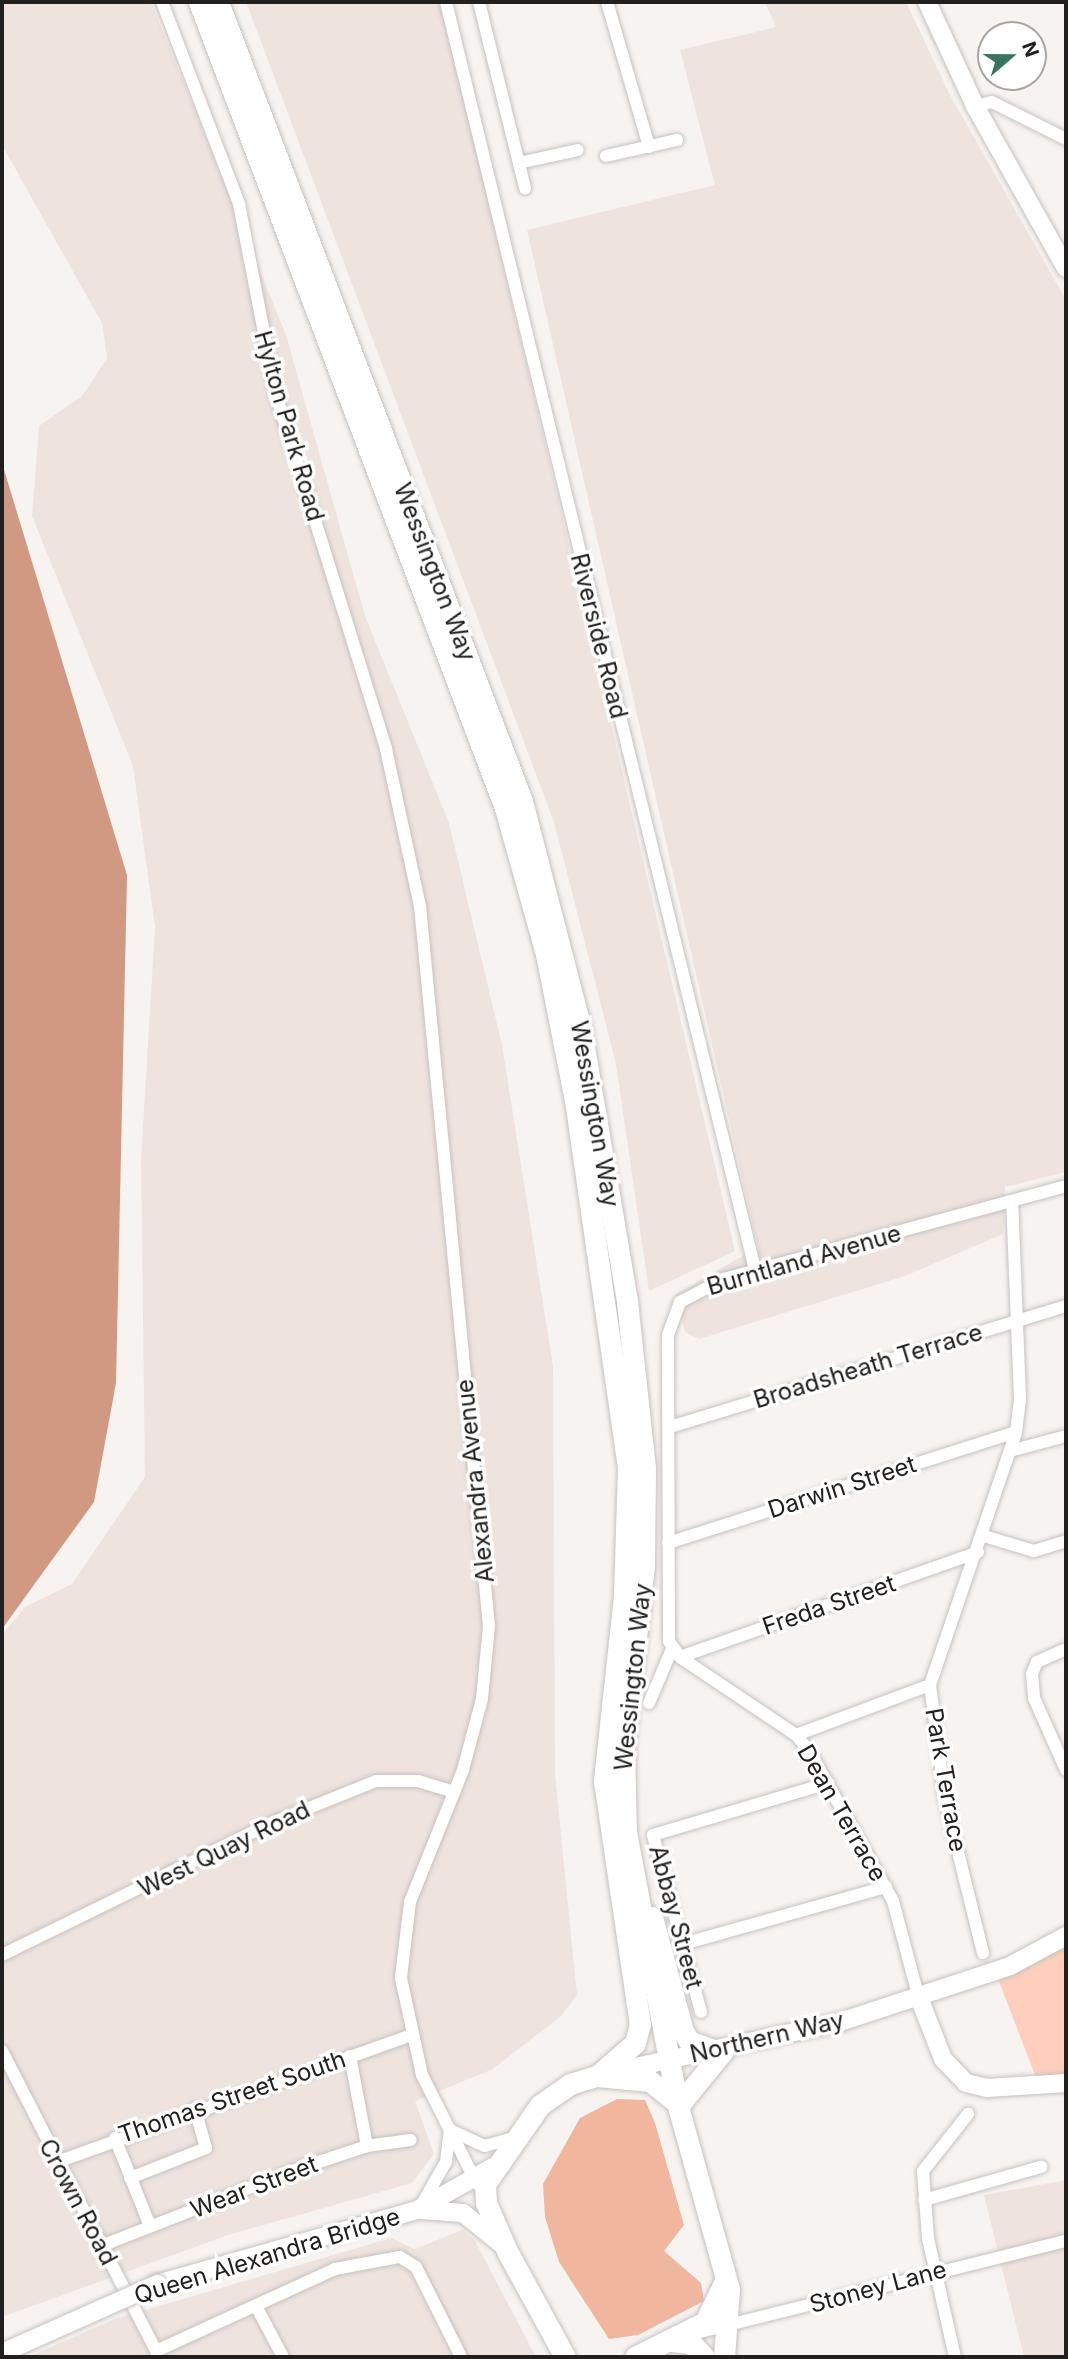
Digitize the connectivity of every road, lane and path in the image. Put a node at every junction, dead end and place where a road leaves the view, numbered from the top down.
1 (162, 2) edge
2 (199, 2) edge
3 (218, 2) edge
4 (446, 2) edge
5 (479, 2) edge
6 (607, 2) edge
7 (927, 2) edge
8 (975, 106) junction
9 (1066, 139) edge
10 (677, 140) dead end
11 (649, 147) junction
12 (578, 150) dead end
13 (606, 156) dead end
14 (519, 163) junction
15 (525, 188) dead end
16 (1066, 268) edge
17 (402, 812) joint
18 (1066, 1186) edge
19 (1012, 1201) junction
20 (755, 1270) junction
21 (1066, 1306) edge
22 (1016, 1320) junction
23 (670, 1427) junction
24 (1016, 1432) junction
25 (1066, 1436) edge
26 (1010, 1451) junction
27 (984, 1536) junction
28 (1066, 1541) edge
29 (667, 1543) junction
30 (978, 1552) junction
31 (1066, 1650) edge
32 (676, 1653) junction
33 (930, 1685) junction
34 (649, 1703) dead end
35 (796, 1735) junction
36 (1066, 1770) edge
37 (828, 1783) junction
38 (454, 1792) junction
39 (634, 1884) junction
40 (886, 1887) junction
41 (1066, 1936) edge
42 (683, 1944) junction
43 (983, 1952) dead end
44 (2, 1955) edge
45 (918, 1995) junction
46 (701, 2012) dead end
47 (409, 2036) junction
48 (722, 2051) junction
49 (2, 2052) edge
50 (350, 2056) junction
51 (669, 2059) junction
52 (597, 2076) junction
53 (1066, 2083) edge
54 (677, 2105) junction
55 (195, 2109) junction
56 (968, 2114) dead end
57 (450, 2130) junction
58 (115, 2138) junction
59 (513, 2138) junction
60 (411, 2140) dead end
61 (367, 2146) junction
62 (57, 2162) junction
63 (493, 2167) junction
64 (1041, 2167) dead end
65 (130, 2178) junction
66 (475, 2180) junction
67 (924, 2200) junction
68 (486, 2203) junction
69 (417, 2210) junction
70 (150, 2226) junction
71 (1066, 2241) edge
72 (102, 2246) junction
73 (509, 2253) junction
74 (936, 2271) junction
75 (725, 2274) junction
76 (256, 2306) junction
77 (727, 2327) junction
78 (682, 2337) junction
79 (2, 2353) edge
80 (283, 2357) edge
81 (461, 2357) edge
82 (565, 2357) edge
83 (635, 2357) edge
84 (704, 2357) edge
85 (724, 2357) edge
86 (955, 2357) edge

1 - 17 street, Hylton Park Road
2 - 52 main road, Wessington Way
3 - 39 main road, Wessington Way
4 - 20 street, Riverside Road
5 - 14 street
6 - 11 street
7 - 8 street
8 - 9 street
8 - 16 street
10 - 11 street
11 - 13 street
12 - 14 street
14 - 15 street
17 - 38 street, Alexandra Avenue
18 - 19 street, Burntland Avenue
19 - 20 street, Burntland Avenue
19 - 22 street, Park Terrace
20 - 23 street, Burntland Avenue
21 - 22 street, Broadsheath Terrace
22 - 23 street, Broadsheath Terrace
22 - 24 street, Park Terrace
23 - 29 street, Burntland Avenue
24 - 26 street, Park Terrace
24 - 29 street, Darwin Street
25 - 26 street
26 - 27 street, Park Terrace
27 - 28 street
27 - 30 street, Park Terrace
29 - 32 street, Burntland Avenue
30 - 32 street, Freda Street
30 - 33 street, Park Terrace
31 - 36 street
32 - 34 street
32 - 35 street, Dean Terrace
33 - 35 street
33 - 43 street, Park Terrace
35 - 37 street, Dean Terrace
37 - 40 street, Dean Terrace
37 - 42 street, Abbay Street
38 - 44 street, West Quay Road
38 - 47 street, Alexandra Avenue
39 - 48 main road
39 - 51 main road, Wessington Way
40 - 42 street
40 - 45 street, Dean Terrace
41 - 45 street, Northern Way
42 - 46 street, Abbay Street
45 - 48 street, Northern Way
45 - 53 street
47 - 50 street, Thomas Street South
47 - 57 street, Alexandra Avenue
48 - 51 street, Northern Way
48 - 54 main road
49 - 62 street, Crown Road
50 - 55 street, Thomas Street South
50 - 61 street
51 - 52 street, Northern Way
51 - 54 main road, Wessington Way
52 - 54 main road
52 - 59 main road, Northern Way
54 - 75 main road, Wessington Way
55 - 58 street, Thomas Street South
55 - 65 street
56 - 67 street
57 - 59 street
57 - 66 street, Alexandra Avenue
57 - 69 street
58 - 62 street, Thomas Street South
58 - 65 street
59 - 63 main road, Northern Way
60 - 61 street, Wear Street
61 - 70 street, Wear Street
62 - 72 street, Crown Road
63 - 66 street, Northern Way
63 - 68 main road, Northern Way
64 - 67 street
65 - 70 street
66 - 68 street, Alexandra Avenue
66 - 69 street, Northern Way
67 - 74 street
68 - 73 main road
69 - 73 street
69 - 79 street, Queen Alexandra Bridge, bridge
70 - 72 street, Wear Street
71 - 74 street, Stoney Lane
72 - 76 street, Crown Road
73 - 82 main road
74 - 77 street, Stoney Lane
74 - 86 street
75 - 77 main road, Wessington Way
75 - 78 main road
76 - 80 street
76 - 81 street
77 - 78 street, Stoney Lane
77 - 85 main road, Wessington Way
78 - 83 main road, Stoney Lane
78 - 84 main road

